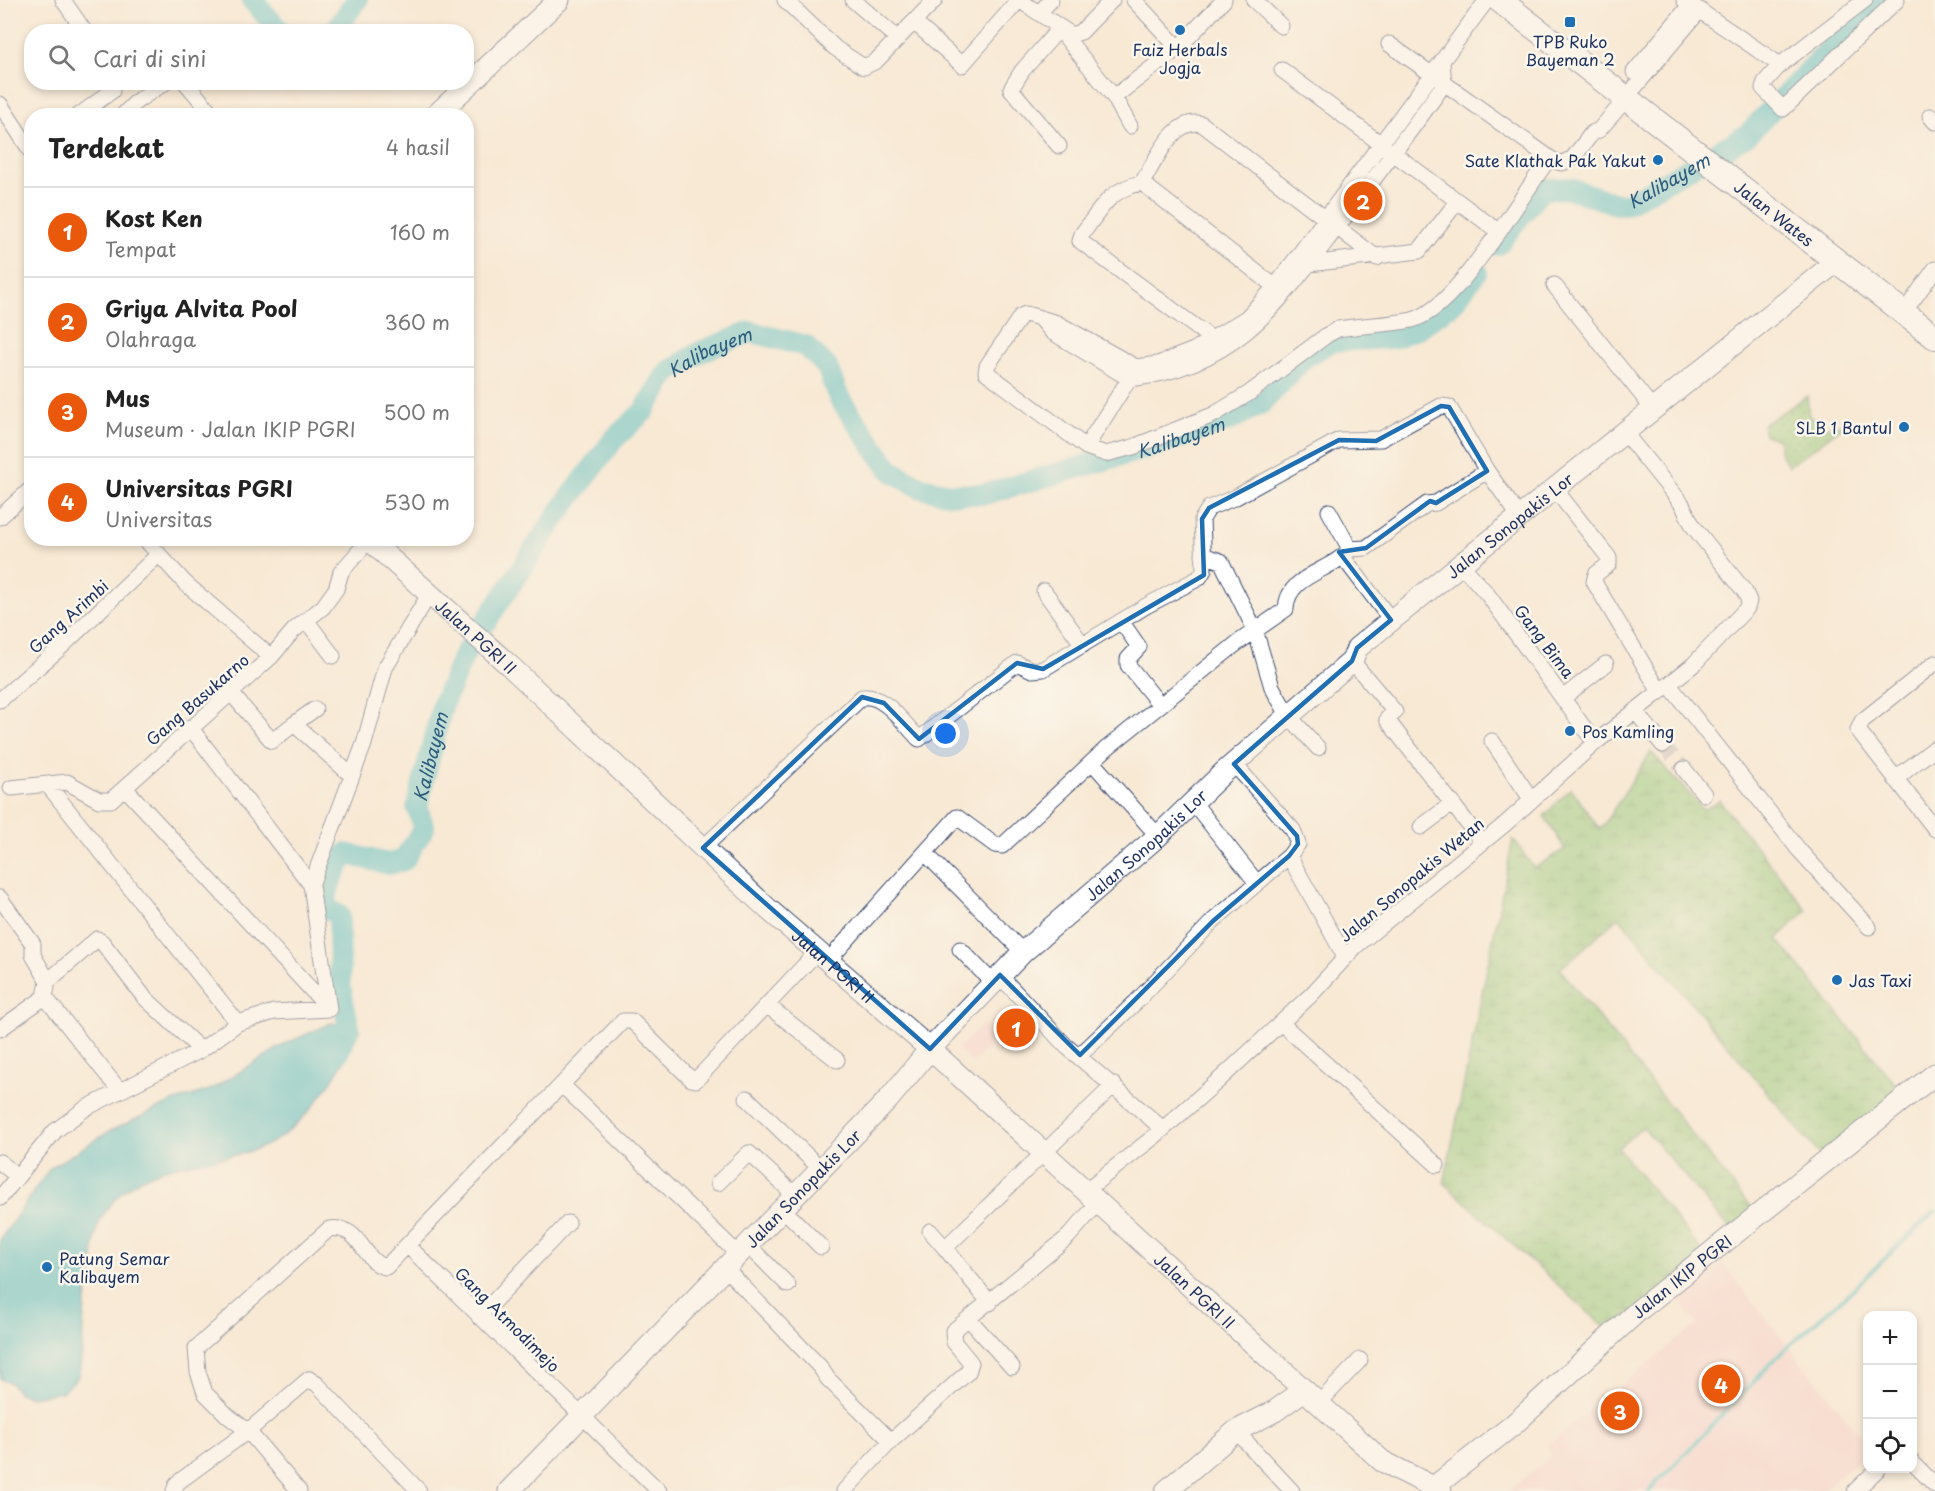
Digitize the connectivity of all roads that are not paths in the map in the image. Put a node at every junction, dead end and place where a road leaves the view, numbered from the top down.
1 (63, 0) edge
2 (559, 0) edge
3 (785, 0) edge
4 (853, 0) edge
5 (935, 0) edge
6 (1019, 0) edge
7 (1051, 0) edge
8 (1112, 0) edge
9 (1134, 0) edge
10 (1224, 0) edge
11 (1254, 0) edge
12 (1487, 0) edge
13 (1499, 0) edge
14 (1525, 0) edge
15 (1897, 0) edge
16 (1855, 3) edge
17 (1691, 5) edge
18 (1039, 13) junction
19 (915, 22) junction
20 (80, 24) edge
21 (1281, 26) dead end
22 (1059, 29) junction
23 (898, 39) junction
24 (1389, 44) dead end
25 (1179, 48) junction
26 (1780, 65) junction
27 (1282, 70) dead end
28 (1438, 79) junction
29 (474, 80) edge
30 (1627, 89) junction
31 (112, 90) edge
32 (154, 90) edge
33 (192, 90) edge
34 (463, 90) edge
35 (1114, 97) junction
36 (0, 104) edge
37 (89, 108) edge
38 (130, 108) edge
39 (207, 108) edge
40 (444, 108) edge
41 (1130, 126) dead end
42 (24, 140) edge
43 (1059, 146) dead end
44 (1388, 149) junction
45 (1549, 158) junction
46 (1739, 175) junction
47 (1142, 183) junction
48 (1457, 202) junction
49 (1331, 223) junction
50 (1499, 232) junction
51 (1377, 258) junction
52 (1837, 261) junction
53 (1309, 264) junction
54 (1935, 269) edge
55 (1554, 285) dead end
56 (1280, 291) junction
57 (1912, 301) junction
58 (1935, 318) edge
59 (1935, 337) edge
60 (1216, 344) junction
61 (1133, 373) junction
62 (1653, 409) junction
63 (1624, 432) junction
64 (1086, 447) junction
65 (1487, 471) junction
66 (1554, 488) junction
67 (24, 495) edge
68 (1329, 511) dead end
69 (1519, 516) junction
70 (0, 517) edge
71 (150, 546) edge
72 (362, 546) edge
73 (376, 546) edge
74 (1346, 553) junction
75 (1203, 555) junction
76 (157, 556) junction
77 (1461, 564) junction
78 (1044, 591) dead end
79 (430, 593) junction
80 (306, 620) junction
81 (1391, 620) junction
82 (1121, 621) junction
83 (1255, 630) junction
84 (1083, 645) junction
85 (333, 656) dead end
86 (271, 657) junction
87 (1352, 661) junction
88 (1935, 663) edge
89 (1606, 664) dead end
90 (1665, 689) junction
91 (231, 693) junction
92 (1564, 697) junction
93 (0, 700) edge
94 (1160, 705) junction
95 (315, 708) dead end
96 (1635, 711) junction
97 (1288, 715) junction
98 (294, 724) junction
99 (190, 727) junction
100 (1492, 741) dead end
101 (1596, 743) junction
102 (1664, 745) tunnel mouth
103 (1935, 747) edge
104 (1318, 748) dead end
105 (1092, 762) junction
106 (1234, 764) junction
107 (1684, 769) tunnel mouth
108 (351, 775) junction
109 (1895, 778) junction
110 (47, 784) junction
111 (11, 788) dead end
112 (125, 788) junction
113 (1704, 794) dead end
114 (1532, 799) junction
115 (1193, 802) junction
116 (1453, 803) junction
117 (1421, 827) dead end
118 (1935, 829) edge
119 (1158, 836) junction
120 (1482, 843) junction
121 (703, 848) junction
122 (1293, 850) junction
123 (926, 854) junction
124 (1257, 883) junction
125 (311, 885) junction
126 (0, 898) edge
127 (1869, 927) dead end
128 (960, 950) dead end
129 (1023, 952) junction
130 (823, 957) junction
131 (1345, 957) junction
132 (997, 980) junction
133 (48, 981) junction
134 (45, 997) junction
135 (768, 1006) junction
136 (329, 1009) junction
137 (238, 1023) junction
138 (1281, 1023) junction
139 (0, 1029) edge
140 (930, 1049) junction
141 (201, 1050) junction
142 (1080, 1055) junction
143 (837, 1060) dead end
144 (1935, 1074) edge
145 (562, 1085) junction
146 (1114, 1085) junction
147 (119, 1090) junction
148 (747, 1098) dead end
149 (1163, 1129) junction
150 (1044, 1154) junction
151 (0, 1162) edge
152 (1437, 1165) dead end
153 (821, 1169) junction
154 (17, 1176) junction
155 (718, 1183) dead end
156 (1092, 1197) junction
157 (0, 1198) edge
158 (789, 1202) junction
159 (568, 1223) dead end
160 (930, 1231) dead end
161 (408, 1246) junction
162 (820, 1247) dead end
163 (945, 1248) junction
164 (738, 1256) junction
165 (788, 1285) dead end
166 (990, 1303) junction
167 (479, 1317) junction
168 (969, 1319) junction
169 (1360, 1360) dead end
170 (1012, 1367) dead end
171 (1312, 1396) junction
172 (582, 1418) junction
173 (248, 1431) junction
174 (1236, 1431) junction
175 (891, 1442) junction
176 (1917, 1467) edge
177 (1874, 1473) edge
178 (1935, 1485) edge
179 (1177, 1488) edge
180 (1438, 1488) edge
181 (174, 1491) edge
182 (299, 1491) edge
183 (419, 1491) edge
184 (509, 1491) edge
185 (658, 1491) edge
186 (843, 1491) edge
187 (1292, 1491) edge
188 (1855, 1491) edge

1 - 20 street
2 - 29 street
3 - 23 street
4 - 23 street
5 - 19 street
6 - 18 street
6 - 19 street
7 - 18 street
8 - 22 street
9 - 25 street
10 - 25 street
11 - 21 street
12 - 28 street
13 - 30 main road, Jalan Wates
14 - 30 main road, Jalan Wates
15 - 26 street
16 - 26 street
17 - 26 street
17 - 30 street
18 - 22 street
19 - 23 street
22 - 35 street
22 - 43 street
24 - 28 street
25 - 35 street
27 - 44 street
28 - 44 street
28 - 45 street
30 - 45 street
30 - 46 main road, Jalan Wates
31 - 37 street
32 - 38 street
33 - 39 street
34 - 40 street
35 - 41 street
36 - 42 street
44 - 48 street
44 - 49 street
45 - 50 street
46 - 52 main road, Jalan Wates
46 - 57 main road, Jalan Wates
47 - 49 street
47 - 56 street
47 - 60 street
48 - 50 street
48 - 51 street
49 - 51 street
49 - 53 street
49 - 56 street
50 - 64 street
51 - 53 street
52 - 59 main road, Jalan Wates
52 - 62 street, Jalan Sonopakis Lor
53 - 56 street
54 - 57 street
55 - 62 street
56 - 60 street
57 - 58 main road, Jalan Wates
60 - 61 street
61 - 64 street
61 - 64 street
62 - 63 street, Jalan Sonopakis Lor
63 - 66 street, Jalan Sonopakis Lor
63 - 90 street, Jalan Sonopakis Wetan
65 - 69 street
65 - 74 street
65 - 75 street
66 - 69 street, Jalan Sonopakis Lor
66 - 90 street
67 - 70 street
68 - 74 street
69 - 77 street, Jalan Sonopakis Lor
71 - 76 street
72 - 80 street, Gang Basukarno
73 - 79 street, Jalan PGRI II
74 - 81 street
74 - 83 street
75 - 82 street
75 - 83 street
76 - 86 street
76 - 93 street, Gang Arimbi
77 - 81 street, Jalan Sonopakis Lor
77 - 92 street, Gang Bima
78 - 84 street
79 - 108 street
79 - 121 street, Jalan PGRI II
80 - 85 street
80 - 86 street, Gang Basukarno
81 - 87 street, Jalan Sonopakis Lor
82 - 84 street
82 - 94 street
83 - 94 street
83 - 97 street
84 - 121 street
86 - 91 street, Gang Basukarno
87 - 97 street, Jalan Sonopakis Lor
87 - 116 street
88 - 109 street
89 - 92 street
90 - 96 street, Jalan Sonopakis Wetan
90 - 127 street
91 - 98 street
91 - 99 street, Gang Basukarno
92 - 101 street, Gang Bima
94 - 105 street
95 - 98 street
96 - 101 street, Jalan Sonopakis Wetan
96 - 102 street
97 - 104 street
97 - 106 street, Jalan Sonopakis Lor
98 - 108 street
99 - 112 street, Gang Basukarno
99 - 125 street
100 - 114 street
101 - 114 street, Jalan Sonopakis Wetan
103 - 109 street
105 - 119 street
105 - 123 street
106 - 115 street, Jalan Sonopakis Lor
106 - 122 street
107 - 113 street
108 - 125 street
109 - 118 street
110 - 111 street, Gang Basukarno
110 - 112 street, Gang Basukarno
110 - 137 street
112 - 136 street
114 - 120 street, Jalan Sonopakis Wetan
115 - 119 street, Jalan Sonopakis Lor
115 - 124 street
116 - 117 street
116 - 120 street
119 - 129 street, Jalan Sonopakis Lor
120 - 131 street, Jalan Sonopakis Wetan
121 - 130 street, Jalan PGRI II
122 - 124 street
122 - 131 street
123 - 129 street
123 - 130 street
124 - 142 street
125 - 136 street
126 - 133 street
128 - 132 street
129 - 132 street, Jalan Sonopakis Lor
130 - 135 street
130 - 140 street, Jalan PGRI II
131 - 138 street, Jalan Sonopakis Wetan
132 - 140 street, Jalan Sonopakis Lor
132 - 142 street
133 - 134 street
133 - 141 street
134 - 139 street
134 - 147 street
135 - 143 street
135 - 145 street
136 - 137 street
137 - 141 street
138 - 149 street, Jalan Sonopakis Wetan
138 - 152 street
140 - 150 street, Jalan PGRI II
140 - 153 street, Jalan Sonopakis Lor
141 - 147 street
142 - 146 street
144 - 180 street, Jalan IKIP PGRI
145 - 161 street
145 - 164 street
146 - 149 street
146 - 150 street
147 - 154 street
148 - 153 street
149 - 156 street, Jalan Sonopakis Wetan
150 - 156 street, Jalan PGRI II
150 - 163 street
151 - 154 street
153 - 158 street, Jalan Sonopakis Lor
154 - 157 street
155 - 158 street
156 - 166 street, Jalan Sonopakis Wetan
156 - 171 street, Jalan PGRI II
158 - 162 street
158 - 164 street, Jalan Sonopakis Lor
159 - 167 street
160 - 163 street
161 - 167 street, Gang Atmodimejo
161 - 173 street
163 - 166 street
164 - 165 street
164 - 172 street, Jalan Sonopakis Lor
164 - 175 street
166 - 168 street, Jalan Sonopakis Wetan
167 - 172 street, Gang Atmodimejo
168 - 170 street
168 - 175 street, Jalan Sonopakis Wetan
169 - 171 street
171 - 174 street
171 - 180 street, Jalan PGRI II
172 - 184 street, Jalan Sonopakis Lor
172 - 185 street, Gang Atmodimejo
173 - 181 street
173 - 182 street
173 - 183 street
174 - 179 street
174 - 187 street
175 - 186 street
176 - 178 street
177 - 188 street

